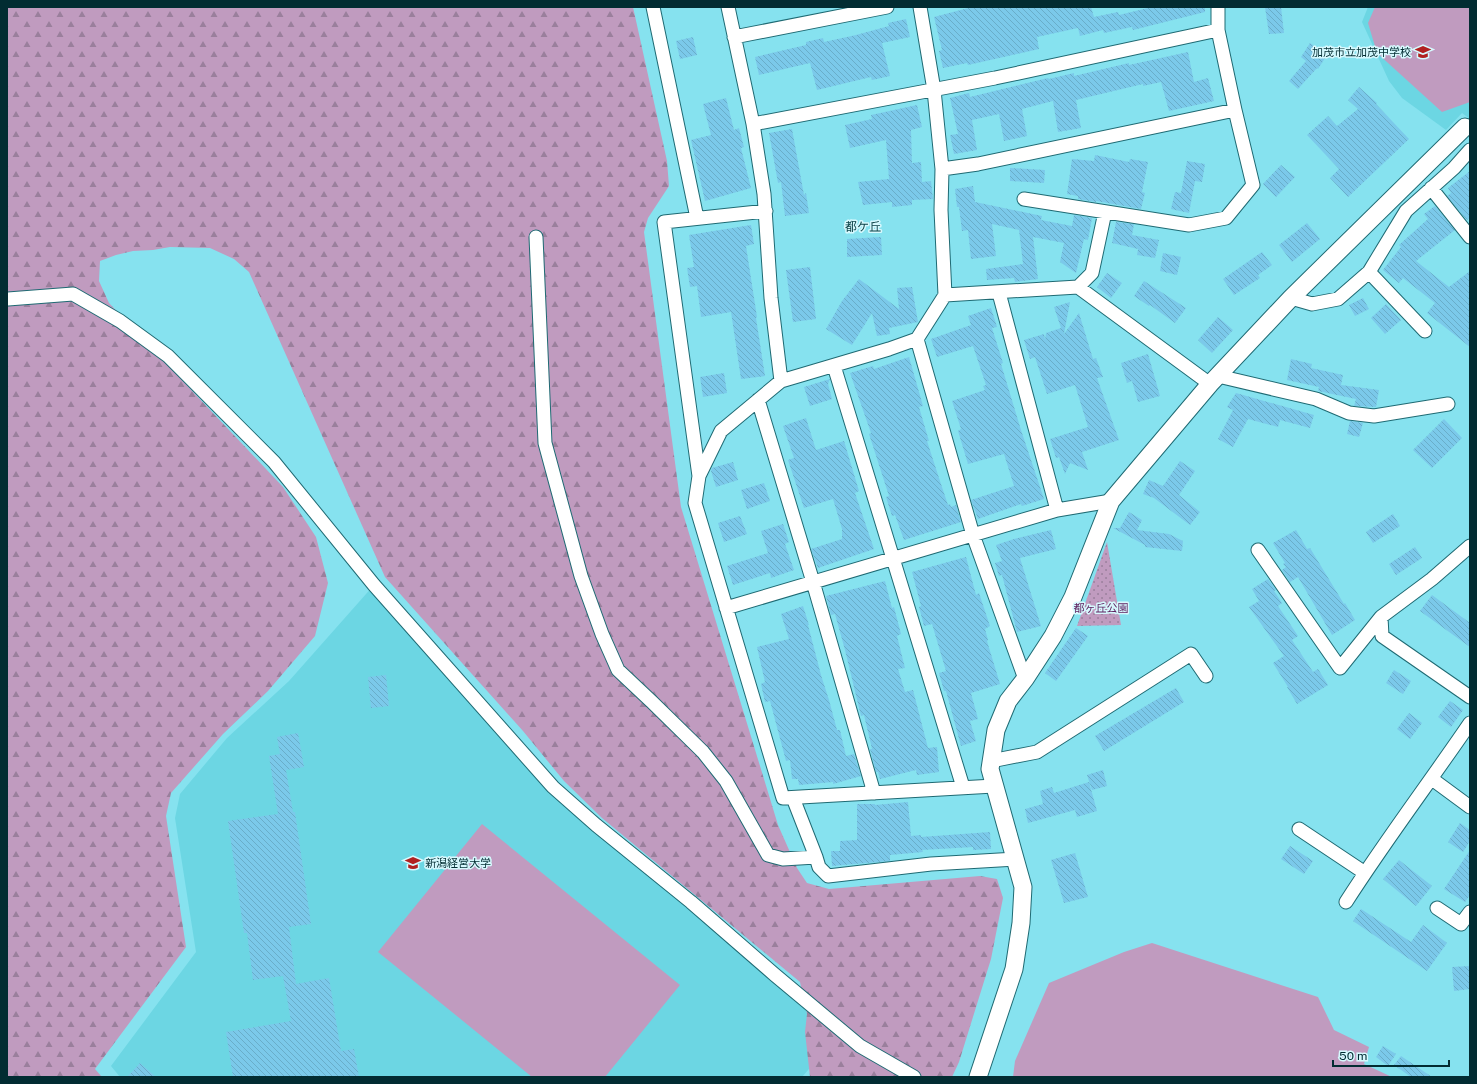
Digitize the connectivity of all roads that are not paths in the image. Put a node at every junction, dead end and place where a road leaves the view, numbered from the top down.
1 (653, 7) edge
2 (728, 7) edge
3 (887, 7) edge
4 (920, 7) edge
5 (1218, 7) edge
6 (1218, 30) junction
7 (734, 37) junction
8 (934, 90) junction
9 (1235, 110) junction
10 (753, 124) junction
11 (1465, 127) dead end
12 (1470, 151) edge
13 (942, 169) junction
14 (1431, 188) junction
15 (1024, 199) dead end
16 (766, 210) junction
17 (1105, 212) junction
18 (697, 218) junction
19 (536, 237) dead end
20 (1470, 237) edge
21 (1368, 272) junction
22 (1078, 287) junction
23 (999, 293) junction
24 (945, 295) junction
25 (1291, 298) junction
26 (8, 299) edge
27 (1425, 331) dead end
28 (917, 339) junction
29 (834, 366) junction
30 (1214, 380) junction
31 (781, 381) junction
32 (758, 400) junction
33 (1448, 404) dead end
34 (699, 476) junction
35 (1110, 501) junction
36 (1057, 510) junction
37 (973, 535) junction
38 (1470, 546) edge
39 (1258, 550) dead end
40 (894, 558) junction
41 (813, 582) junction
42 (726, 608) junction
43 (1381, 617) junction
44 (1206, 676) dead end
45 (1025, 679) junction
46 (1470, 697) edge
47 (1470, 722) edge
48 (991, 761) junction
49 (1432, 779) junction
50 (994, 786) junction
51 (963, 787) junction
52 (874, 793) junction
53 (793, 798) junction
54 (1470, 807) edge
55 (1299, 829) dead end
56 (816, 857) junction
57 (1016, 859) junction
58 (1365, 873) junction
59 (1346, 902) dead end
60 (1437, 908) dead end
61 (1470, 912) edge
62 (914, 1077) edge
63 (978, 1077) edge

1 - 18 street
2 - 7 street
3 - 7 street
4 - 8 street
5 - 6 street
6 - 8 street
6 - 9 street
7 - 10 street
8 - 10 street
8 - 13 street
9 - 13 street
9 - 17 street
10 - 16 street
11 - 25 street
12 - 14 street
13 - 24 street
14 - 20 street
14 - 21 street
15 - 17 street
16 - 18 street
16 - 31 street
17 - 22 street
18 - 34 street
19 - 56 street
21 - 25 street
21 - 27 street
22 - 23 street
22 - 30 street
23 - 24 street
23 - 36 street
24 - 28 street
25 - 30 street
26 - 62 street
28 - 29 street
28 - 37 street
29 - 31 street
29 - 40 street
30 - 33 street
30 - 35 street
31 - 32 street
32 - 34 street
32 - 41 street
34 - 42 street
35 - 36 street
35 - 45 street
36 - 37 street
37 - 40 street
37 - 45 street
38 - 43 street
39 - 43 street
40 - 41 street
40 - 51 street
41 - 42 street
41 - 52 street
42 - 53 street
43 - 46 street
44 - 48 street
45 - 48 street
47 - 49 street
48 - 50 street
49 - 54 street
49 - 58 street
50 - 51 street
50 - 57 street
51 - 52 street
52 - 53 street
53 - 56 street
55 - 58 street
56 - 57 street
57 - 63 street
58 - 59 street
60 - 61 street

